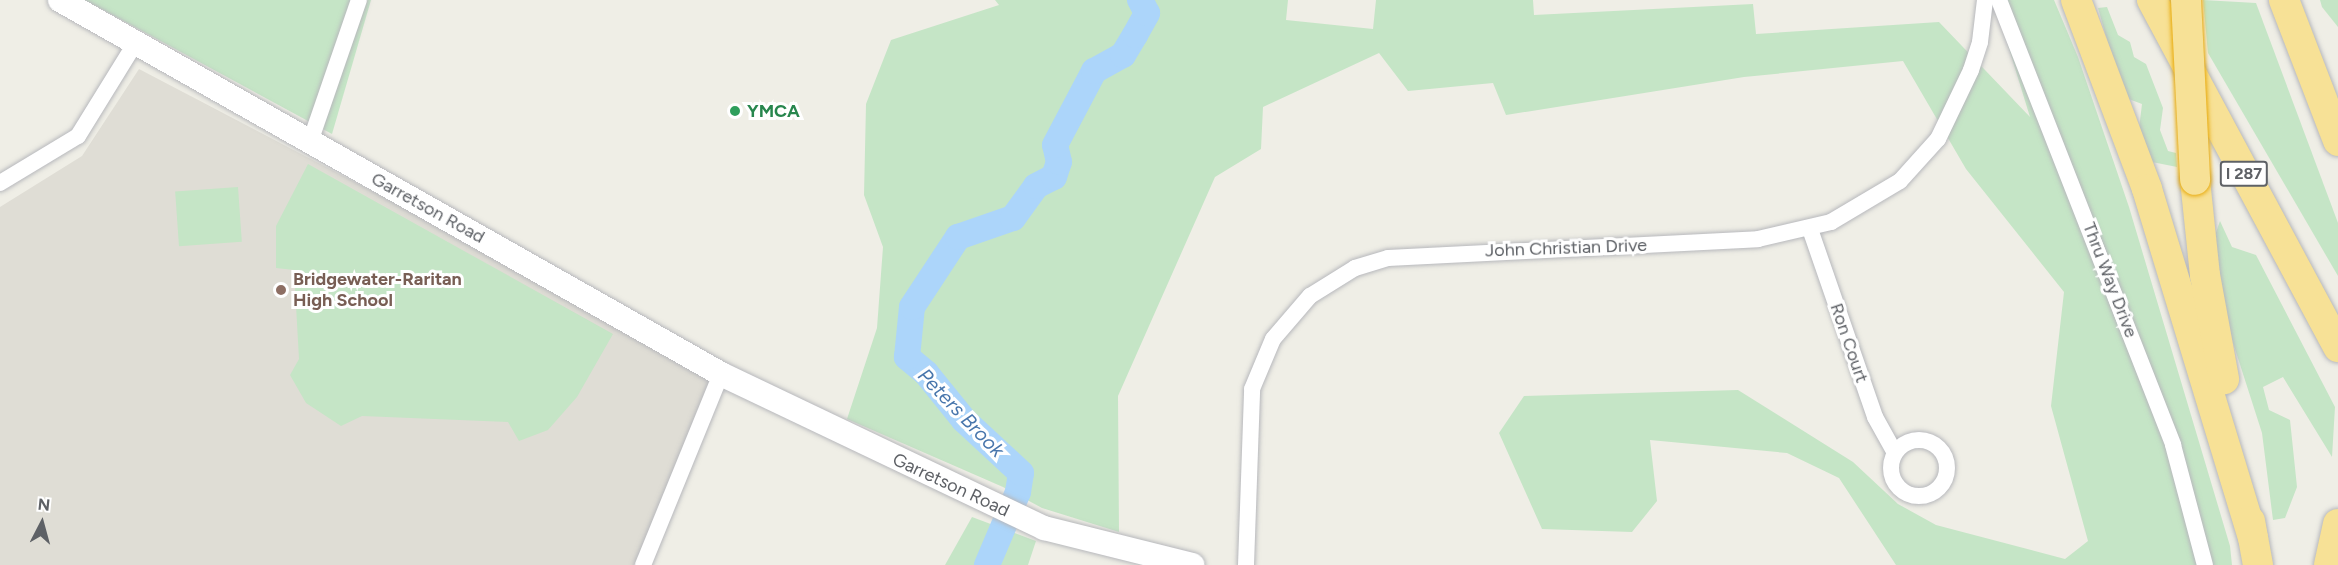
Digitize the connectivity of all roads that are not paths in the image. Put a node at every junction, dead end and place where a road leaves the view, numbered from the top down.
1 (60, 0) edge
2 (359, 0) edge
3 (1985, 0) edge
4 (1999, 0) edge
5 (2076, 0) edge
6 (2152, 0) edge
7 (2186, 0) edge
8 (2284, 0) edge
9 (136, 42) junction
10 (2338, 141) edge
11 (310, 142) junction
12 (0, 183) edge
13 (1810, 229) junction
14 (2338, 347) edge
15 (721, 374) junction
16 (1895, 453) dead end
17 (2338, 524) edge
18 (2256, 552) edge
19 (643, 565) edge
20 (1192, 565) edge
21 (1246, 565) edge
22 (2205, 565) edge
23 (2329, 565) edge

1 - 9 street, Garretson Road
2 - 11 street
3 - 13 street, John Christian Drive
4 - 22 street, Thru Way Drive
5 - 18 highway
6 - 14 highway, I 287
7 - 18 highway, bridge
8 - 10 highway
9 - 11 street, Garretson Road
9 - 12 street
11 - 15 street, Garretson Road
13 - 16 street, Ron Court
13 - 21 street, John Christian Drive
15 - 19 street
15 - 20 street, Garretson Road
17 - 23 highway

